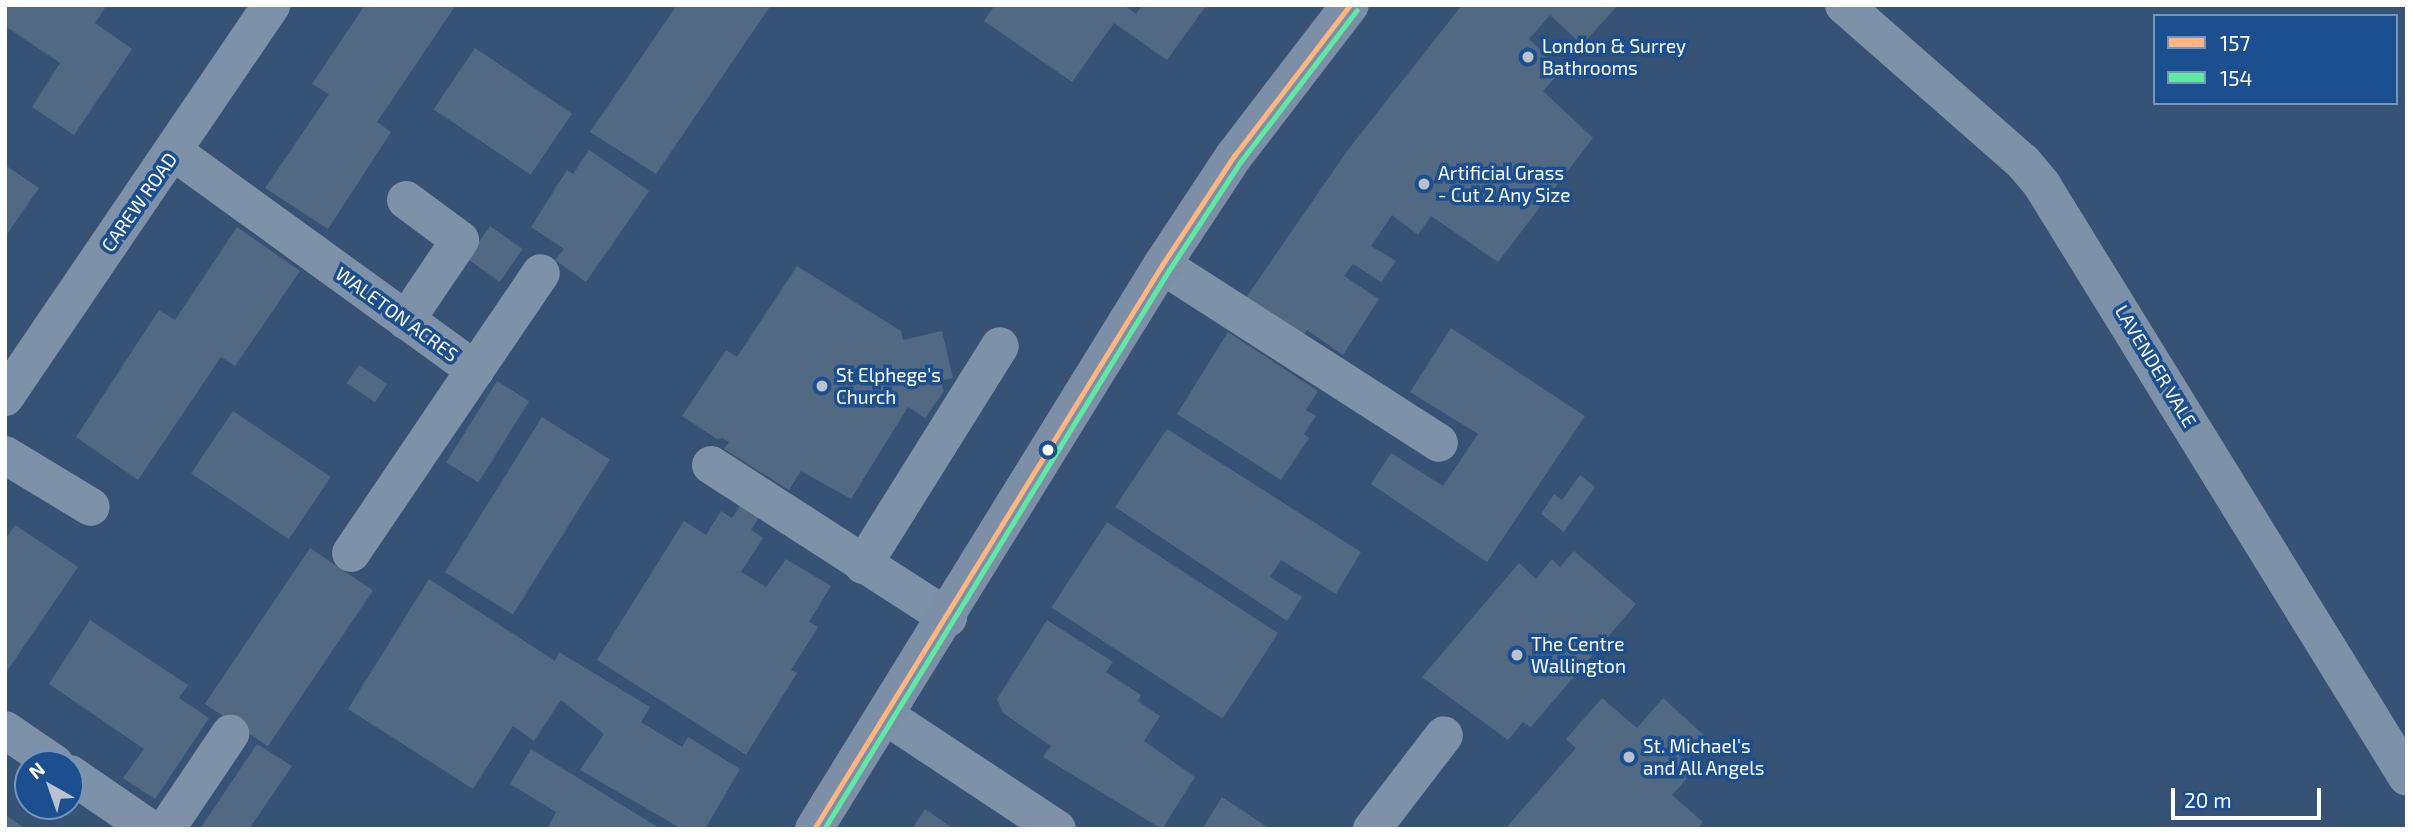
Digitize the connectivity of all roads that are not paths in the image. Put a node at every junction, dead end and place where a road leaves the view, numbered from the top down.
1 (271, 5) edge
2 (1350, 5) edge
3 (1844, 5) edge
4 (174, 152) junction
5 (405, 200) dead end
6 (1163, 265) junction
7 (541, 272) dead end
8 (406, 320) junction
9 (1000, 346) dead end
10 (475, 370) junction
11 (5, 397) edge
12 (1439, 443) dead end
13 (5, 455) edge
14 (711, 465) dead end
15 (91, 507) dead end
16 (351, 553) dead end
17 (863, 565) junction
18 (947, 618) junction
19 (886, 716) junction
20 (5, 730) edge
21 (230, 734) dead end
22 (1444, 735) dead end
23 (34, 750) edge
24 (2407, 777) edge
25 (84, 784) edge
26 (150, 829) edge
27 (166, 829) edge
28 (814, 829) edge
29 (1057, 829) edge
30 (1373, 829) edge

1 - 4 street, CAREW ROAD
2 - 6 main road
3 - 24 street, LAVENDER VALE
4 - 8 street, WALETON ACRES
4 - 11 street, CAREW ROAD
5 - 8 street
6 - 12 street
6 - 18 main road
7 - 10 street
8 - 10 street, WALETON ACRES
9 - 17 street
10 - 16 street, WALETON ACRES
13 - 15 street
14 - 17 street
17 - 18 street
18 - 19 main road
19 - 28 main road
19 - 29 street
20 - 23 street
21 - 27 street
22 - 30 street
25 - 26 street

